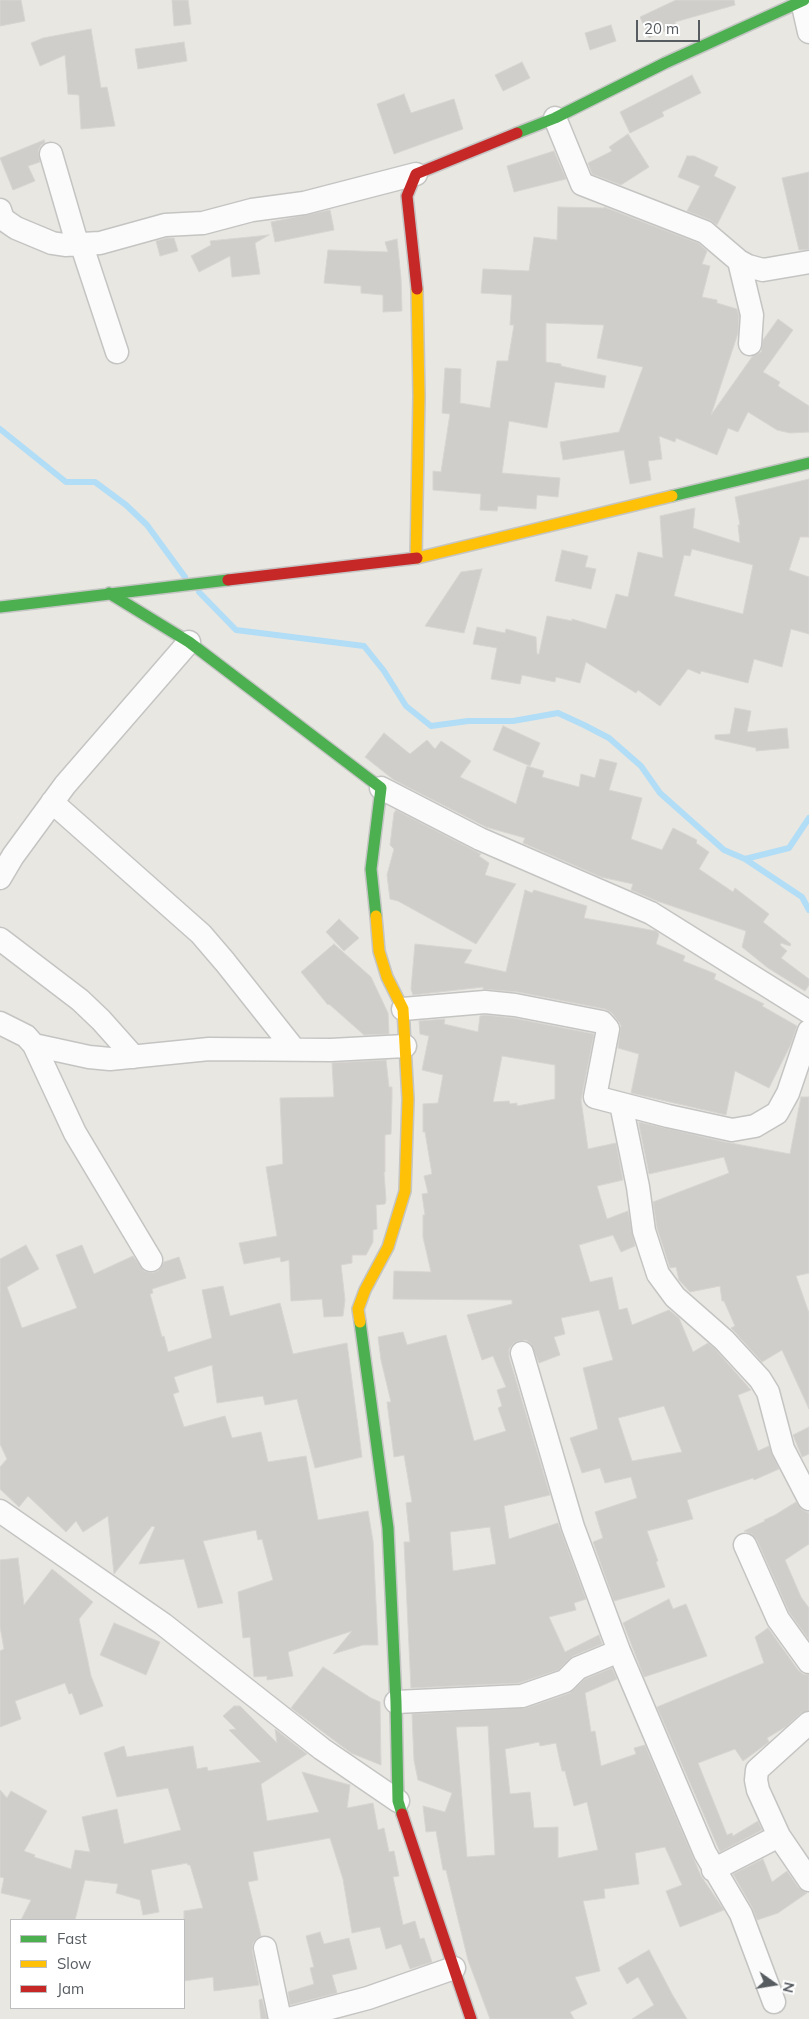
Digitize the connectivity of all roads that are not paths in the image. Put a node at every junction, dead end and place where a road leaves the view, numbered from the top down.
1 (803, 0) edge
2 (809, 32) edge
3 (555, 118) junction
4 (51, 154) dead end
5 (416, 174) junction
6 (0, 210) edge
7 (79, 243) junction
8 (739, 261) junction
9 (809, 262) edge
10 (750, 344) dead end
11 (116, 352) dead end
12 (809, 463) edge
13 (416, 558) junction
14 (109, 593) junction
15 (0, 607) edge
16 (189, 642) junction
17 (381, 788) junction
18 (52, 802) junction
19 (0, 878) edge
20 (0, 939) edge
21 (403, 1009) junction
22 (809, 1012) edge
23 (0, 1023) edge
24 (809, 1031) edge
25 (34, 1046) junction
26 (405, 1046) junction
27 (294, 1049) junction
28 (134, 1057) junction
29 (621, 1104) junction
30 (150, 1260) dead end
31 (522, 1353) dead end
32 (809, 1499) edge
33 (0, 1511) edge
34 (745, 1545) dead end
35 (619, 1650) junction
36 (809, 1662) edge
37 (396, 1702) junction
38 (809, 1723) edge
39 (398, 1801) junction
40 (779, 1836) junction
41 (714, 1870) junction
42 (809, 1880) edge
43 (265, 1948) dead end
44 (454, 1968) junction
45 (774, 2002) dead end
46 (280, 2019) edge
47 (289, 2019) edge
48 (471, 2019) edge

1 - 2 street
1 - 3 street
3 - 5 street
3 - 8 street
4 - 7 street
5 - 7 street
5 - 13 street
6 - 7 street
7 - 11 street
8 - 9 street
8 - 10 street
12 - 13 street
13 - 14 street
14 - 15 street
14 - 16 street
16 - 17 street
16 - 18 street
17 - 21 street
17 - 22 street
18 - 19 street
18 - 27 street
20 - 28 street
21 - 26 street
21 - 29 street
23 - 25 street
24 - 29 street
25 - 28 street
25 - 30 street
26 - 27 street
26 - 37 street
27 - 28 street
29 - 32 street
31 - 35 street
33 - 39 street
34 - 36 street
35 - 37 street
35 - 41 street
37 - 39 street
38 - 40 street
39 - 44 street
40 - 41 street
40 - 42 street
41 - 45 street
43 - 46 street
44 - 47 street
44 - 48 street

